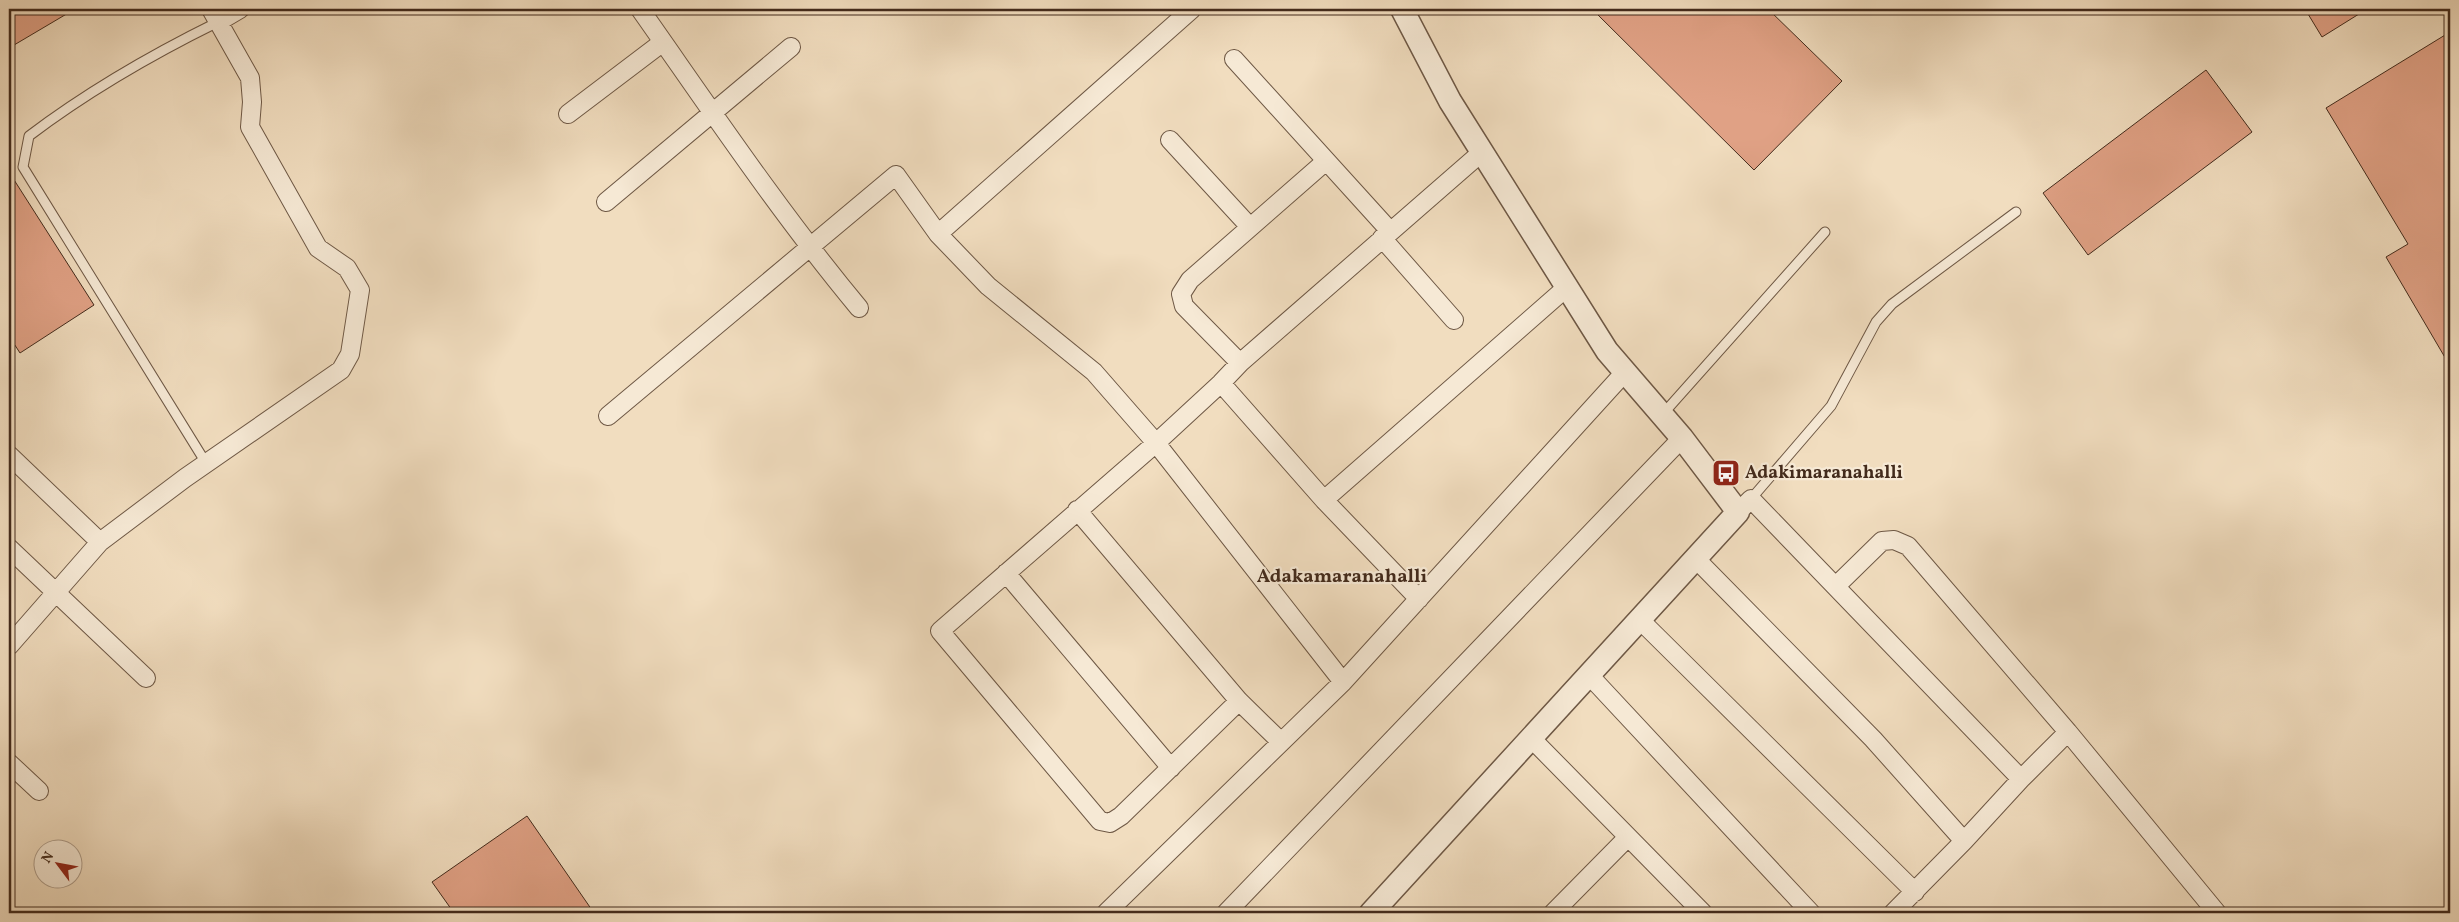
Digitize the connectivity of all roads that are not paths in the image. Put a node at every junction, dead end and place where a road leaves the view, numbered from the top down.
1 (240, 9) edge
2 (640, 9) edge
3 (1192, 9) edge
4 (1402, 9) edge
5 (214, 15) edge
6 (663, 42) junction
7 (791, 47) dead end
8 (1234, 59) dead end
9 (711, 113) junction
10 (568, 114) dead end
11 (1170, 140) dead end
12 (1482, 152) junction
13 (1326, 160) junction
14 (606, 202) dead end
15 (2016, 212) dead end
16 (1250, 228) junction
17 (1825, 232) dead end
18 (938, 234) junction
19 (1386, 235) junction
20 (810, 249) junction
21 (1567, 287) junction
22 (859, 308) dead end
23 (1454, 320) dead end
24 (1240, 362) junction
25 (1625, 372) junction
26 (1221, 383) junction
27 (1662, 415) junction
28 (608, 416) dead end
29 (1682, 438) junction
30 (1156, 443) junction
31 (9, 455) edge
32 (206, 463) junction
33 (1324, 500) junction
34 (1744, 505) junction
35 (1078, 510) junction
36 (100, 542) junction
37 (9, 548) edge
38 (1695, 558) junction
39 (1006, 573) junction
40 (1836, 586) junction
41 (54, 592) junction
42 (1419, 598) junction
43 (1639, 619) junction
44 (9, 646) edge
45 (1588, 674) junction
46 (146, 678) dead end
47 (1342, 682) junction
48 (1239, 701) junction
49 (2068, 732) junction
50 (1531, 738) junction
51 (1281, 742) junction
52 (9, 763) edge
53 (1171, 768) junction
54 (2021, 779) junction
55 (40, 792) dead end
56 (1628, 837) junction
57 (1964, 841) junction
58 (1915, 892) junction
59 (2208, 910) edge
60 (1106, 913) edge
61 (1226, 913) edge
62 (1371, 913) edge
63 (1553, 913) edge
64 (1703, 913) edge
65 (1810, 913) edge
66 (1893, 913) edge

1 - 5 street
2 - 6 street
3 - 18 street
4 - 12 street
5 - 32 street
5 - 32 lane
6 - 9 street
6 - 10 street
7 - 9 street
8 - 13 street
9 - 14 street
9 - 20 street
11 - 16 street
12 - 19 street
12 - 21 street
13 - 16 street
13 - 19 street
15 - 34 lane
16 - 24 street
17 - 27 lane
18 - 20 street
18 - 30 street
19 - 23 street
19 - 24 street
20 - 22 street
20 - 28 street
21 - 25 street
21 - 33 street
24 - 26 street
25 - 27 street
25 - 42 street
26 - 30 street
26 - 33 street
27 - 29 street
29 - 34 street
29 - 61 street
30 - 35 street
30 - 47 street
31 - 36 street
32 - 36 street
33 - 42 street
34 - 38 street
34 - 40 street
35 - 39 street
35 - 48 street
36 - 41 street
37 - 41 street
38 - 43 street
38 - 57 street
39 - 53 street
39 - 53 street
40 - 49 street
40 - 54 street
41 - 44 street
41 - 46 street
42 - 47 street
43 - 45 street
43 - 58 street
45 - 50 street
45 - 65 street
47 - 51 street
48 - 51 street
48 - 53 street
49 - 54 street
49 - 59 street
50 - 56 street
50 - 62 street
51 - 60 street
52 - 55 street
54 - 57 street
56 - 63 street
56 - 64 street
57 - 58 street
58 - 66 street

